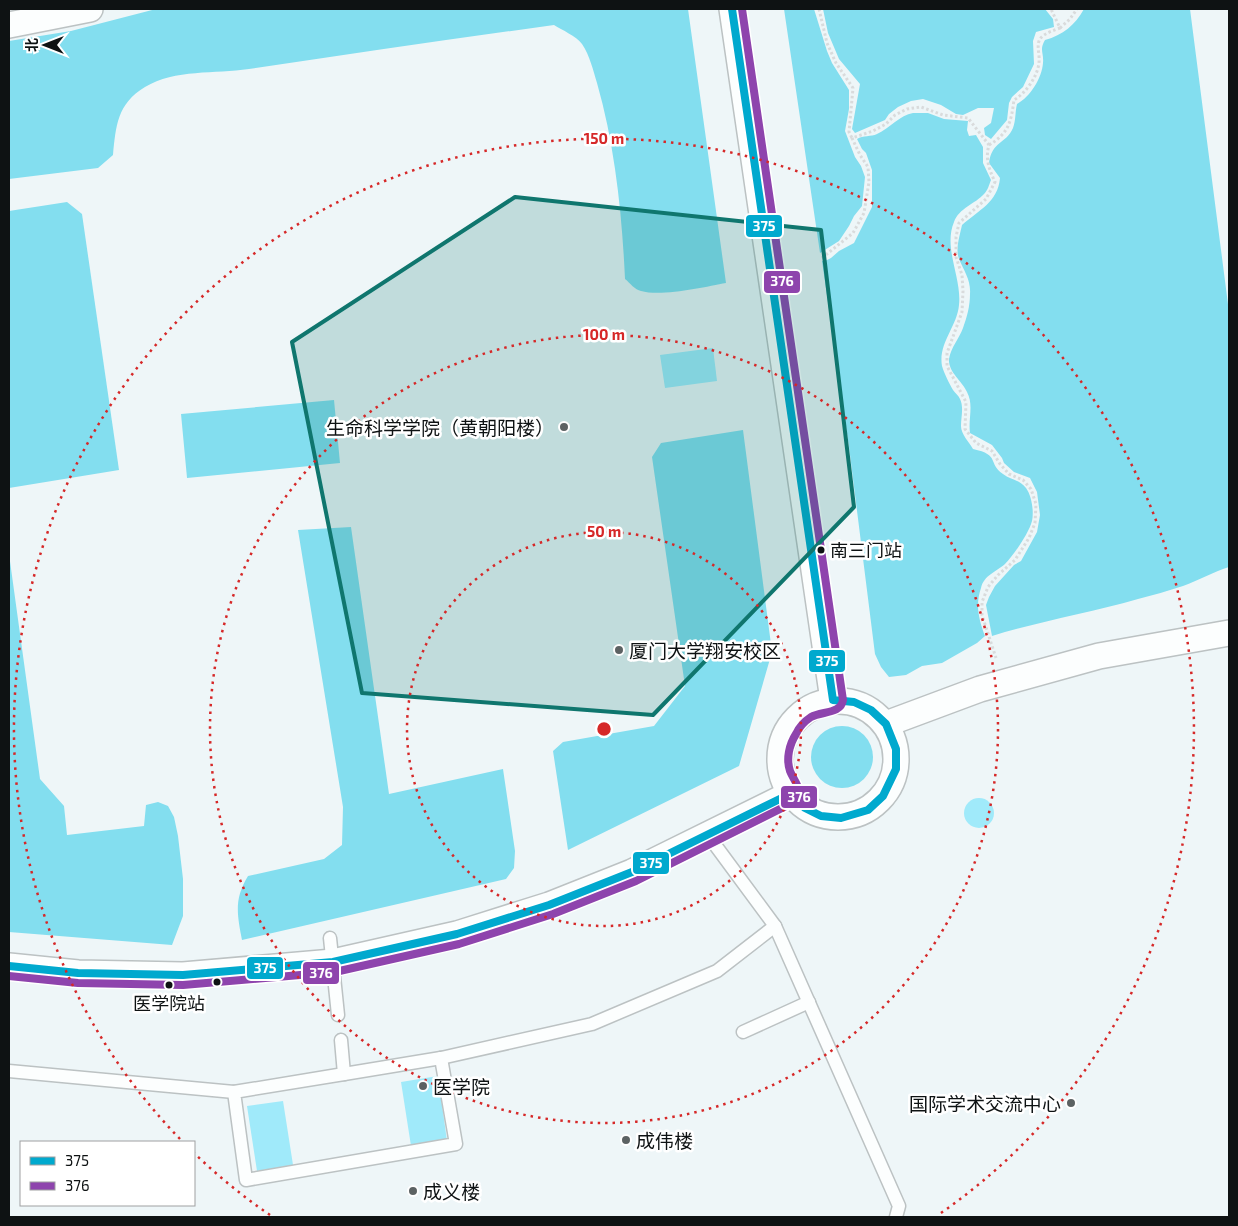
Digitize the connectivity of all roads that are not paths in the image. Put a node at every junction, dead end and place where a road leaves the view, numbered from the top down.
1 (90, 9) edge
2 (732, 9) edge
3 (9, 26) edge
4 (1229, 633) edge
5 (833, 700) junction
6 (886, 724) junction
7 (790, 794) junction
8 (707, 834) junction
9 (775, 926) junction
10 (330, 938) dead end
11 (333, 962) junction
12 (9, 966) edge
13 (809, 1002) junction
14 (338, 1015) dead end
15 (743, 1032) dead end
16 (342, 1040) dead end
17 (441, 1058) junction
18 (9, 1071) edge
19 (344, 1074) junction
20 (234, 1092) junction
21 (896, 1217) edge

1 - 3 street
2 - 5 street
4 - 6 street
5 - 6 street
5 - 7 street
6 - 7 street
7 - 8 street
8 - 9 lane
8 - 11 street
9 - 13 lane
9 - 17 lane
10 - 11 lane
11 - 12 street
11 - 14 lane
13 - 15 lane
13 - 21 lane
16 - 19 lane
17 - 19 lane
17 - 20 lane
18 - 20 lane
19 - 20 lane

